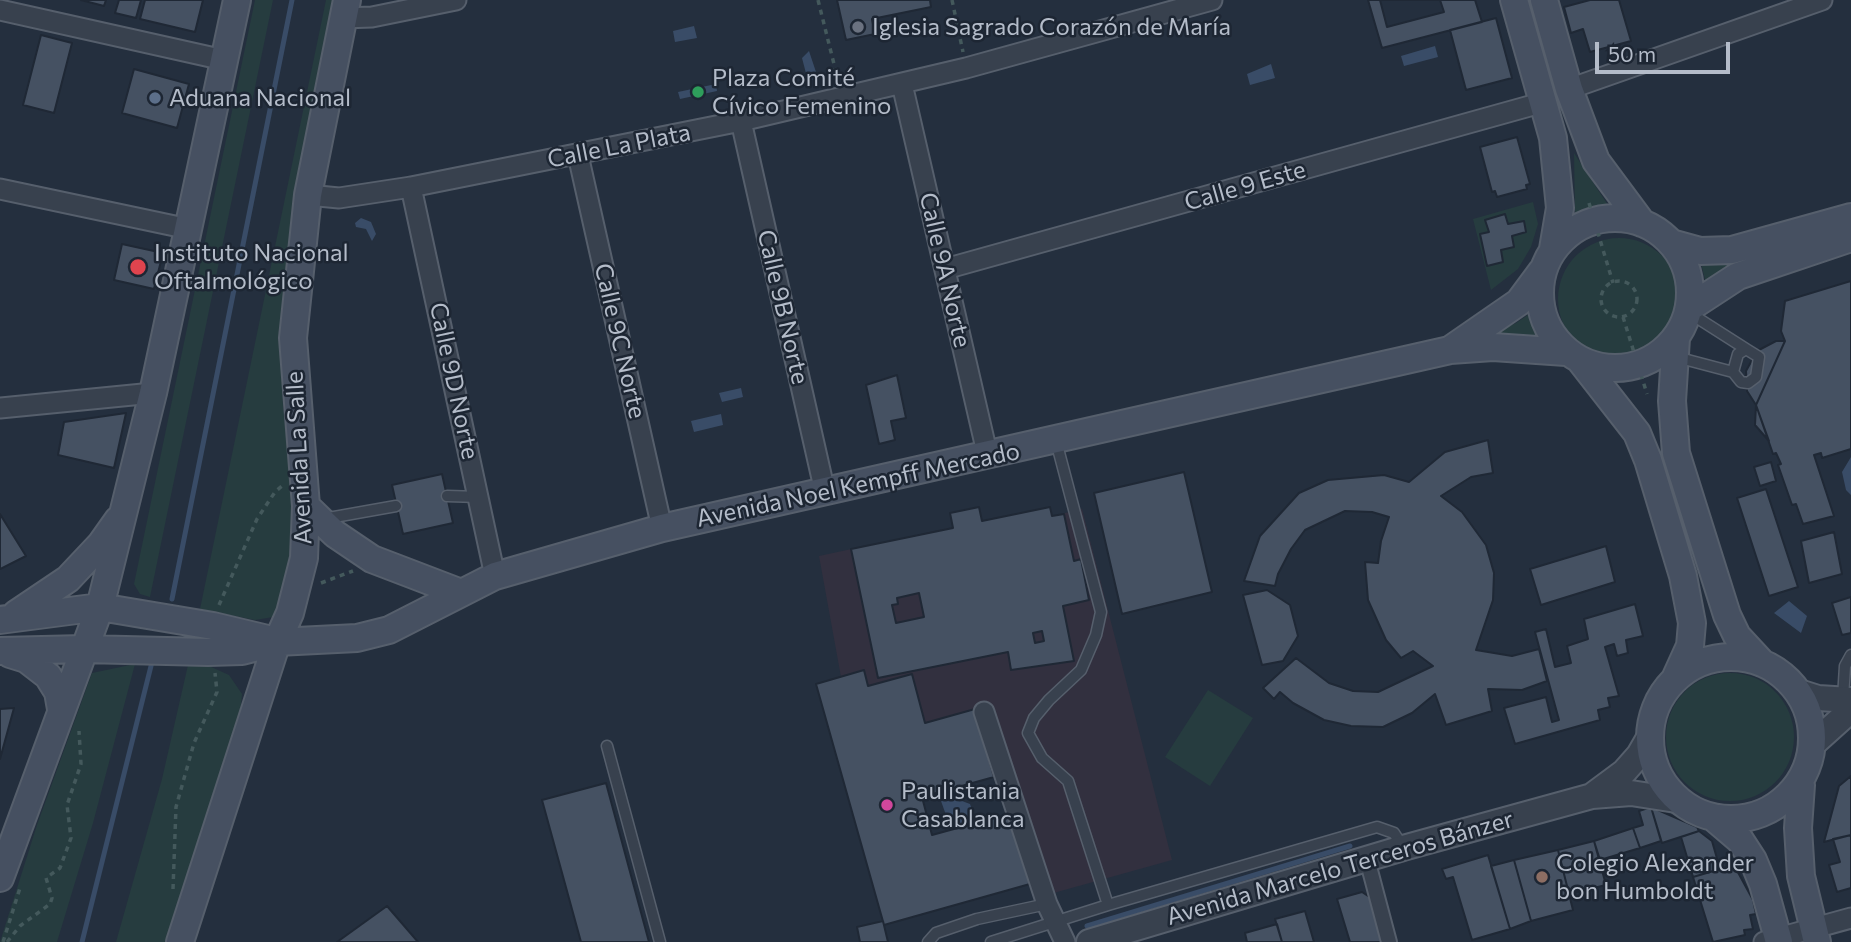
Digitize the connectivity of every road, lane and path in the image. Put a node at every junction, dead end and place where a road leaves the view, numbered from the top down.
1 (237, 0) edge
2 (456, 0) edge
3 (818, 0) edge
4 (952, 0) edge
5 (1212, 0) edge
6 (1514, 0) edge
7 (1544, 0) edge
8 (1822, 0) edge
9 (345, 9) edge
10 (0, 10) edge
11 (224, 60) junction
12 (966, 68) junction
13 (902, 84) junction
14 (1569, 89) junction
15 (842, 100) junction
16 (1544, 102) junction
17 (741, 121) junction
18 (578, 155) junction
19 (411, 187) junction
20 (0, 189) edge
21 (308, 195) junction
22 (1589, 208) junction
23 (1851, 217) edge
24 (1642, 223) junction
25 (190, 229) junction
26 (1851, 238) edge
27 (1671, 243) junction
28 (1547, 260) junction
29 (945, 269) junction
30 (1613, 283) junction
31 (1688, 310) junction
32 (1623, 317) junction
33 (1746, 349) junction
34 (1450, 350) junction
35 (1663, 353) junction
36 (1573, 356) junction
37 (1733, 372) junction
38 (1658, 391) dead end
39 (153, 393) junction
40 (1647, 394) junction
41 (1635, 399) dead end
42 (0, 408) edge
43 (1056, 441) junction
44 (988, 457) junction
45 (304, 471) junction
46 (825, 492) junction
47 (447, 496) dead end
48 (480, 497) junction
49 (128, 503) junction
50 (396, 506) dead end
51 (313, 512) junction
52 (662, 528) junction
53 (372, 559) junction
54 (495, 576) junction
55 (299, 583) junction
56 (461, 593) junction
57 (100, 607) junction
58 (4, 620) edge
59 (209, 625) junction
60 (277, 642) junction
61 (84, 649) junction
62 (1, 651) edge
63 (205, 652) junction
64 (1851, 655) edge
65 (1762, 663) junction
66 (1675, 680) junction
67 (1799, 692) junction
68 (1848, 704) edge
69 (984, 712) dead end
70 (69, 716) junction
71 (1650, 736) junction
72 (1812, 744) junction
73 (607, 746) dead end
74 (1801, 785) junction
75 (1592, 796) junction
76 (1676, 800) junction
77 (1713, 817) junction
78 (1403, 848) junction
79 (1367, 859) junction
80 (0, 878) edge
81 (172, 895) dead end
82 (1108, 905) junction
83 (1051, 913) junction
84 (1851, 918) edge
85 (1815, 935) edge
86 (1773, 941) edge
87 (6, 942) edge
88 (180, 942) edge
89 (660, 942) edge
90 (928, 942) edge
91 (991, 942) edge
92 (1065, 942) edge
93 (1089, 942) edge
94 (1389, 942) edge

1 - 11 main road
2 - 9 street
3 - 15 path
4 - 12 path
5 - 12 street, Calle La Plata
6 - 16 main road
7 - 14 main road
8 - 14 street
9 - 21 main road, Avenida La Salle
10 - 11 street
11 - 25 main road
12 - 13 street, Calle La Plata
13 - 15 street, Calle La Plata
13 - 29 street, Calle 9A Norte
14 - 24 main road
15 - 17 street, Calle La Plata
16 - 28 main road
16 - 29 street, Calle 9 Este
17 - 18 street, Calle La Plata
17 - 46 street, Calle 9B Norte
18 - 19 street, Calle La Plata
18 - 52 street, Calle 9C Norte
19 - 21 street, Calle La Plata
19 - 48 street, Calle 9D Norte
20 - 25 street
21 - 45 main road, Avenida La Salle
22 - 24 main road
22 - 28 main road
22 - 30 path
23 - 27 main road
24 - 27 main road
25 - 39 main road
26 - 31 main road
27 - 31 main road
28 - 34 main road, Avenida Noel Kempff Mercado
28 - 36 main road
29 - 44 street, Calle 9A Norte
30 - 32 path
30 - 32 path
31 - 33 lane
31 - 35 main road
32 - 35 path
33 - 37 lane
33 - 37 lane
34 - 36 main road, Avenida Noel Kempff Mercado
34 - 43 main road, Avenida Noel Kempff Mercado
35 - 36 main road, Avenida Noel Kempff Mercado
35 - 37 lane
35 - 40 path
35 - 65 main road
36 - 66 main road
38 - 40 path
39 - 42 street
39 - 49 main road
40 - 41 path
43 - 44 main road, Avenida Noel Kempff Mercado
43 - 82 lane
44 - 46 main road, Avenida Noel Kempff Mercado
45 - 51 main road, Avenida La Salle
45 - 59 path
46 - 52 main road, Avenida Noel Kempff Mercado
47 - 48 lane
48 - 54 street, Calle 9D Norte
49 - 57 main road
49 - 58 main road
50 - 51 lane
51 - 53 main road
51 - 55 main road, Avenida La Salle
52 - 54 main road, Avenida Noel Kempff Mercado
53 - 55 path
53 - 56 main road
54 - 56 main road, Avenida Noel Kempff Mercado
55 - 60 main road, Avenida La Salle
56 - 60 main road, Avenida Noel Kempff Mercado
57 - 58 main road, Avenida Noel Kempff Mercado
57 - 59 main road, Avenida Noel Kempff Mercado
57 - 61 main road
59 - 60 main road, Avenida Noel Kempff Mercado
60 - 63 main road, Avenida Noel Kempff Mercado
60 - 88 main road, Avenida La Salle
61 - 62 main road, Avenida Noel Kempff Mercado
61 - 63 main road, Avenida Noel Kempff Mercado
61 - 70 main road
62 - 70 main road
63 - 81 path
64 - 68 lane
65 - 66 main road
65 - 67 main road
66 - 71 main road
67 - 68 street
67 - 72 main road
68 - 72 street
69 - 83 street
70 - 80 main road
70 - 87 path
71 - 75 street, Avenida Marcelo Terceros Bánzer
71 - 76 main road
72 - 74 main road
73 - 89 lane
74 - 77 main road
74 - 85 main road
75 - 76 street, Avenida Marcelo Terceros Bánzer
75 - 78 street, Avenida Marcelo Terceros Bánzer
76 - 77 main road
77 - 86 main road
78 - 79 street, Avenida Marcelo Terceros Bánzer
78 - 82 lane
79 - 93 street, Avenida Marcelo Terceros Bánzer
79 - 94 street
82 - 83 lane
83 - 90 lane
83 - 91 lane
83 - 92 street
84 - 85 street
85 - 86 street

